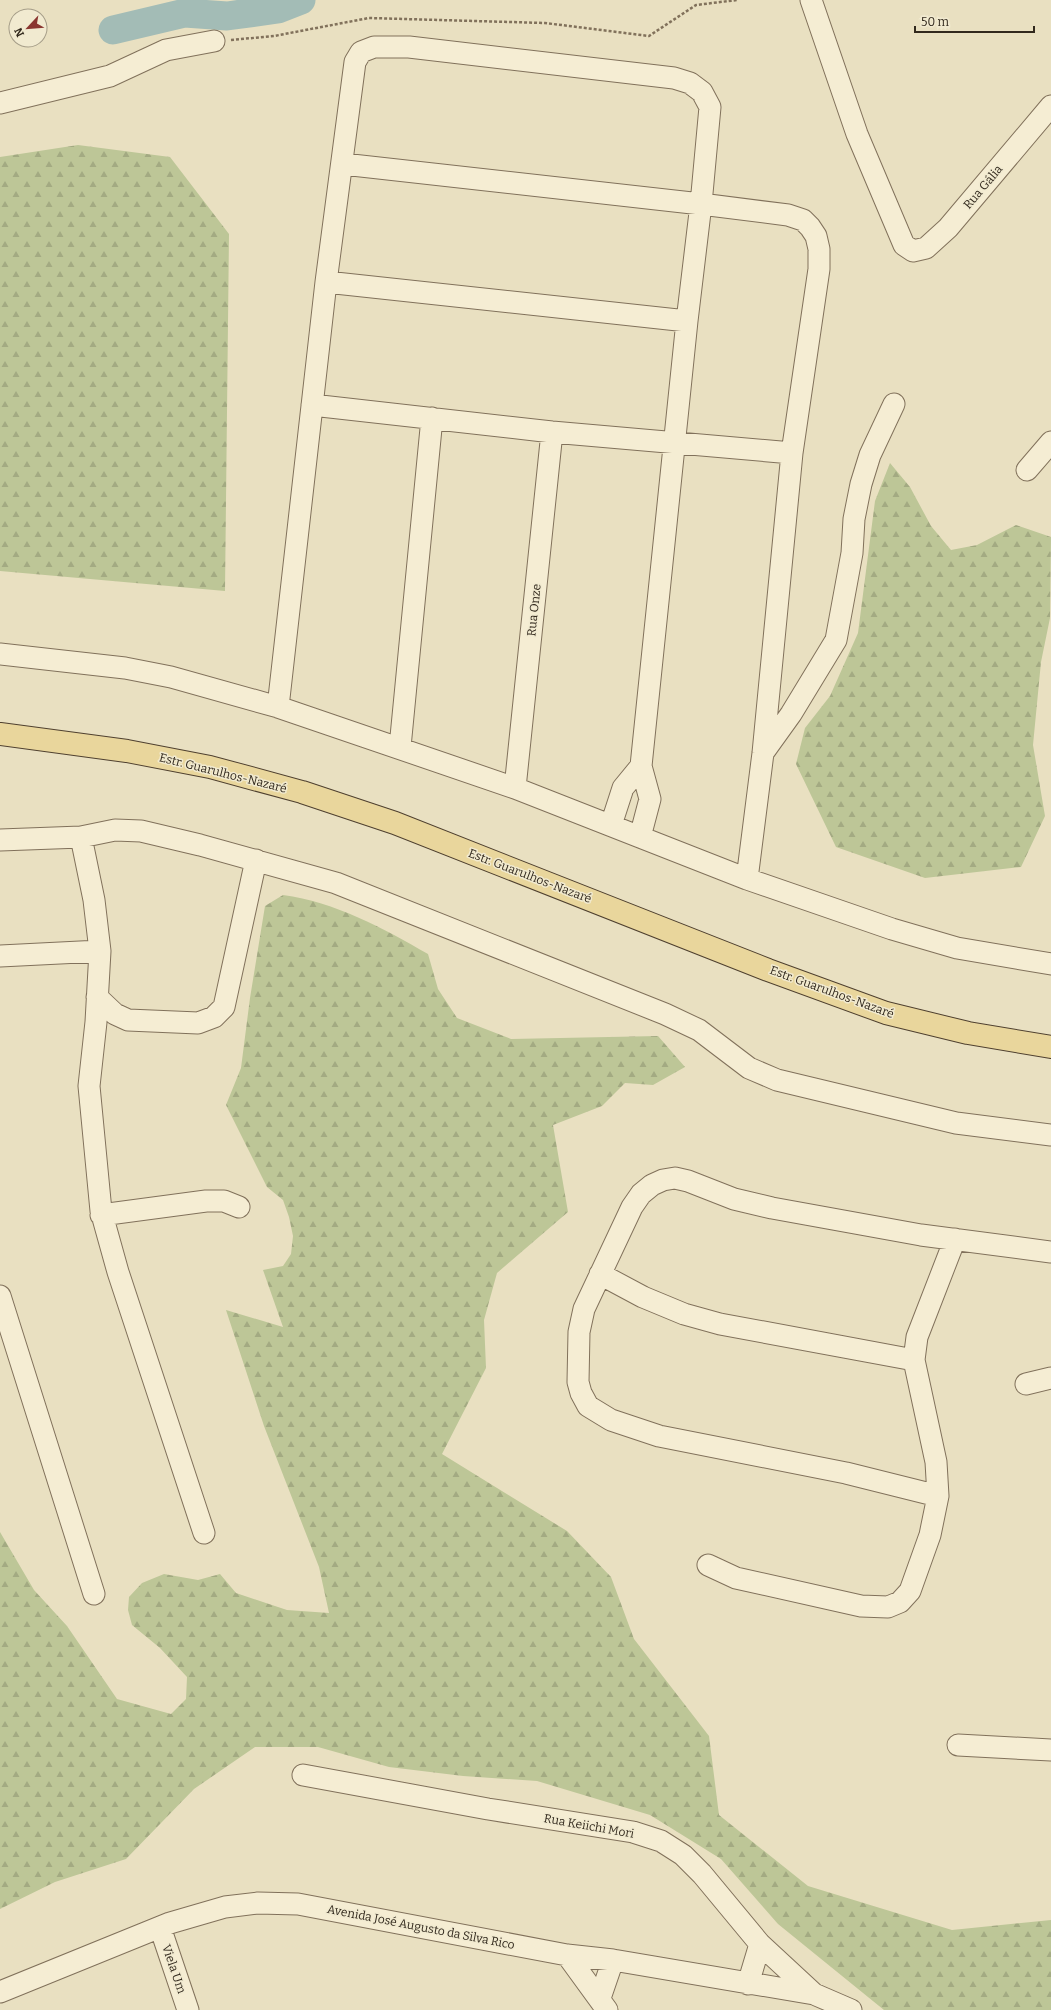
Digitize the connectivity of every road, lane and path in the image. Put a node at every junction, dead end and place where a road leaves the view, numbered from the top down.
1 (738, 0) edge
2 (811, 0) edge
3 (214, 41) joint
4 (0, 103) edge
5 (1051, 106) edge
6 (343, 164) junction
7 (702, 204) junction
8 (326, 282) junction
9 (687, 321) junction
10 (894, 404) dead end
11 (312, 405) junction
12 (432, 418) junction
13 (552, 432) junction
14 (1051, 442) edge
15 (675, 443) junction
16 (792, 453) junction
17 (1027, 470) dead end
18 (0, 654) edge
19 (278, 707) junction
20 (0, 734) edge
21 (400, 747) junction
22 (763, 753) junction
23 (641, 766) junction
24 (515, 788) junction
25 (611, 825) junction
26 (81, 837) junction
27 (640, 837) junction
28 (0, 840) edge
29 (256, 860) junction
30 (747, 879) junction
31 (100, 951) junction
32 (0, 956) edge
33 (1051, 964) edge
34 (97, 997) junction
35 (1051, 1047) edge
36 (1051, 1135) edge
37 (239, 1207) dead end
38 (101, 1215) junction
39 (955, 1239) junction
40 (1051, 1252) edge
41 (600, 1274) junction
42 (0, 1296) edge
43 (914, 1360) junction
44 (1051, 1378) edge
45 (1026, 1384) dead end
46 (938, 1496) junction
47 (204, 1533) dead end
48 (708, 1565) dead end
49 (94, 1594) dead end
50 (958, 1745) dead end
51 (1051, 1750) edge
52 (303, 1775) dead end
53 (160, 1927) junction
54 (760, 1944) junction
55 (567, 1955) junction
56 (613, 1960) junction
57 (748, 1984) junction
58 (0, 1992) edge
59 (814, 1994) junction
60 (604, 2004) edge
61 (188, 2010) edge
62 (851, 2010) edge

1 - 3 path
2 - 5 street, Rua Gália
3 - 4 street
6 - 7 street
6 - 7 street
6 - 8 street
7 - 9 street
7 - 16 street
8 - 9 street
8 - 11 street
9 - 15 street
10 - 22 street
11 - 12 street
11 - 19 street
12 - 13 street
12 - 21 street
13 - 15 street
13 - 24 street, Rua Onze
14 - 17 street
15 - 16 street
15 - 23 street
16 - 22 street
18 - 19 street
19 - 21 street
20 - 35 main road, Estr. Guarulhos-Nazaré
21 - 24 street
22 - 30 street
23 - 25 street
23 - 27 street
24 - 25 street
25 - 27 street
26 - 28 street
26 - 29 street
26 - 31 street
27 - 30 street
29 - 34 street
29 - 36 street
30 - 33 street
31 - 32 street
31 - 34 street
34 - 38 street
37 - 38 street
38 - 47 street
39 - 40 street
39 - 41 street
39 - 43 street
41 - 43 street
41 - 46 street
42 - 49 street
43 - 46 street
44 - 45 street
46 - 48 street
50 - 51 street
52 - 54 street, Rua Keiichi Mori
53 - 55 street, Avenida José Augusto da Silva Rico
53 - 58 street, Avenida José Augusto da Silva Rico
53 - 61 street, Viela Um
54 - 57 street
54 - 59 street, Rua Keiichi Mori
55 - 56 street, Avenida José Augusto da Silva Rico
55 - 60 street
56 - 57 street, Avenida José Augusto da Silva Rico
56 - 60 street
57 - 59 street, Avenida José Augusto da Silva Rico
59 - 62 street, Avenida José Augusto da Silva Rico

